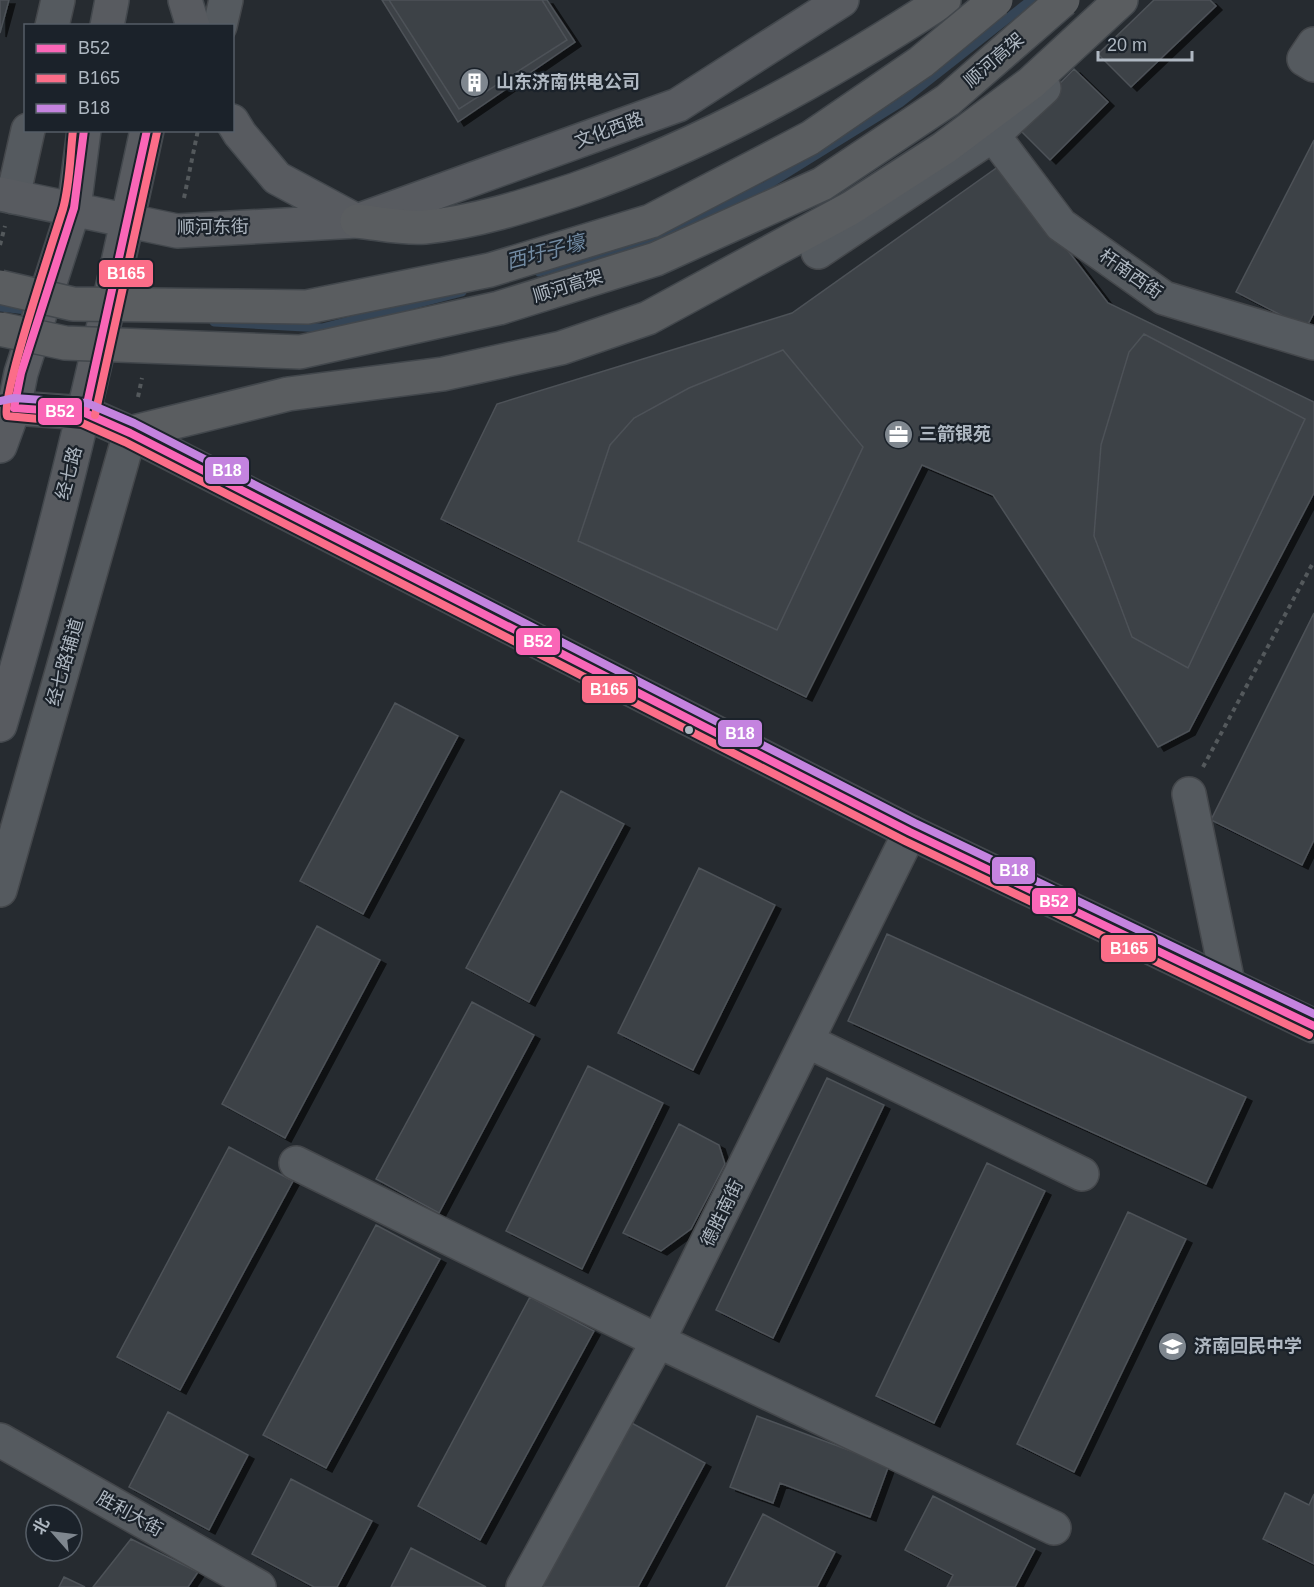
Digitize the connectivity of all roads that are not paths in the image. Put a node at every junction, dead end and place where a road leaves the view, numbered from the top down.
1 (58, 0) edge
2 (112, 0) edge
3 (174, 0) edge
4 (185, 0) edge
5 (226, 0) edge
6 (842, 0) edge
7 (944, 0) edge
8 (996, 0) edge
9 (1063, 0) edge
10 (1121, 0) edge
11 (1135, 0) edge
12 (52, 24) edge
13 (107, 24) edge
14 (169, 24) edge
15 (192, 24) edge
16 (220, 24) edge
17 (1314, 44) edge
18 (1314, 65) edge
19 (234, 124) edge
20 (27, 132) edge
21 (84, 132) edge
22 (147, 132) edge
23 (993, 135) junction
24 (7, 195) edge
25 (74, 208) junction
26 (128, 219) junction
27 (357, 221) junction
28 (818, 252) dead end
29 (0, 287) edge
30 (0, 329) edge
31 (1314, 343) edge
32 (85, 413) junction
33 (5, 415) edge
34 (130, 433) junction
35 (0, 725) edge
36 (1189, 794) road end
37 (910, 832) junction
38 (0, 890) edge
39 (1228, 983) junction
40 (1314, 1026) edge
41 (807, 1041) junction
42 (296, 1163) dead end
43 (1082, 1174) dead end
44 (658, 1341) junction
45 (0, 1440) edge
46 (1054, 1528) dead end
47 (259, 1587) edge
48 (523, 1587) edge

1 - 12 street
2 - 13 main road
3 - 14 main road
4 - 15 main road
5 - 16 street
6 - 27 main road, 文化西路
7 - 27 highway
8 - 29 highway, 顺河高架, bridge
9 - 30 highway, 顺河高架, bridge
10 - 34 highway
11 - 23 street
17 - 18 street
19 - 27 main road
20 - 24 street
21 - 25 main road
22 - 26 main road, 经七路
23 - 28 street
23 - 31 street, 杆南西街
24 - 25 main road, 顺河东街
25 - 26 main road, 顺河东街
25 - 33 main road, bridge
26 - 27 main road, 顺河东街
26 - 32 main road, 经七路, bridge
32 - 33 main road
32 - 34 main road
32 - 35 main road, 经七路
34 - 37 main road
34 - 38 street, 经七路辅道
36 - 39 street
37 - 39 main road
37 - 41 street, 德胜南街
39 - 40 main road
41 - 43 street
41 - 44 street, 德胜南街
42 - 44 street
44 - 46 street
44 - 48 street, 德胜南街
45 - 47 street, 胜利大街

